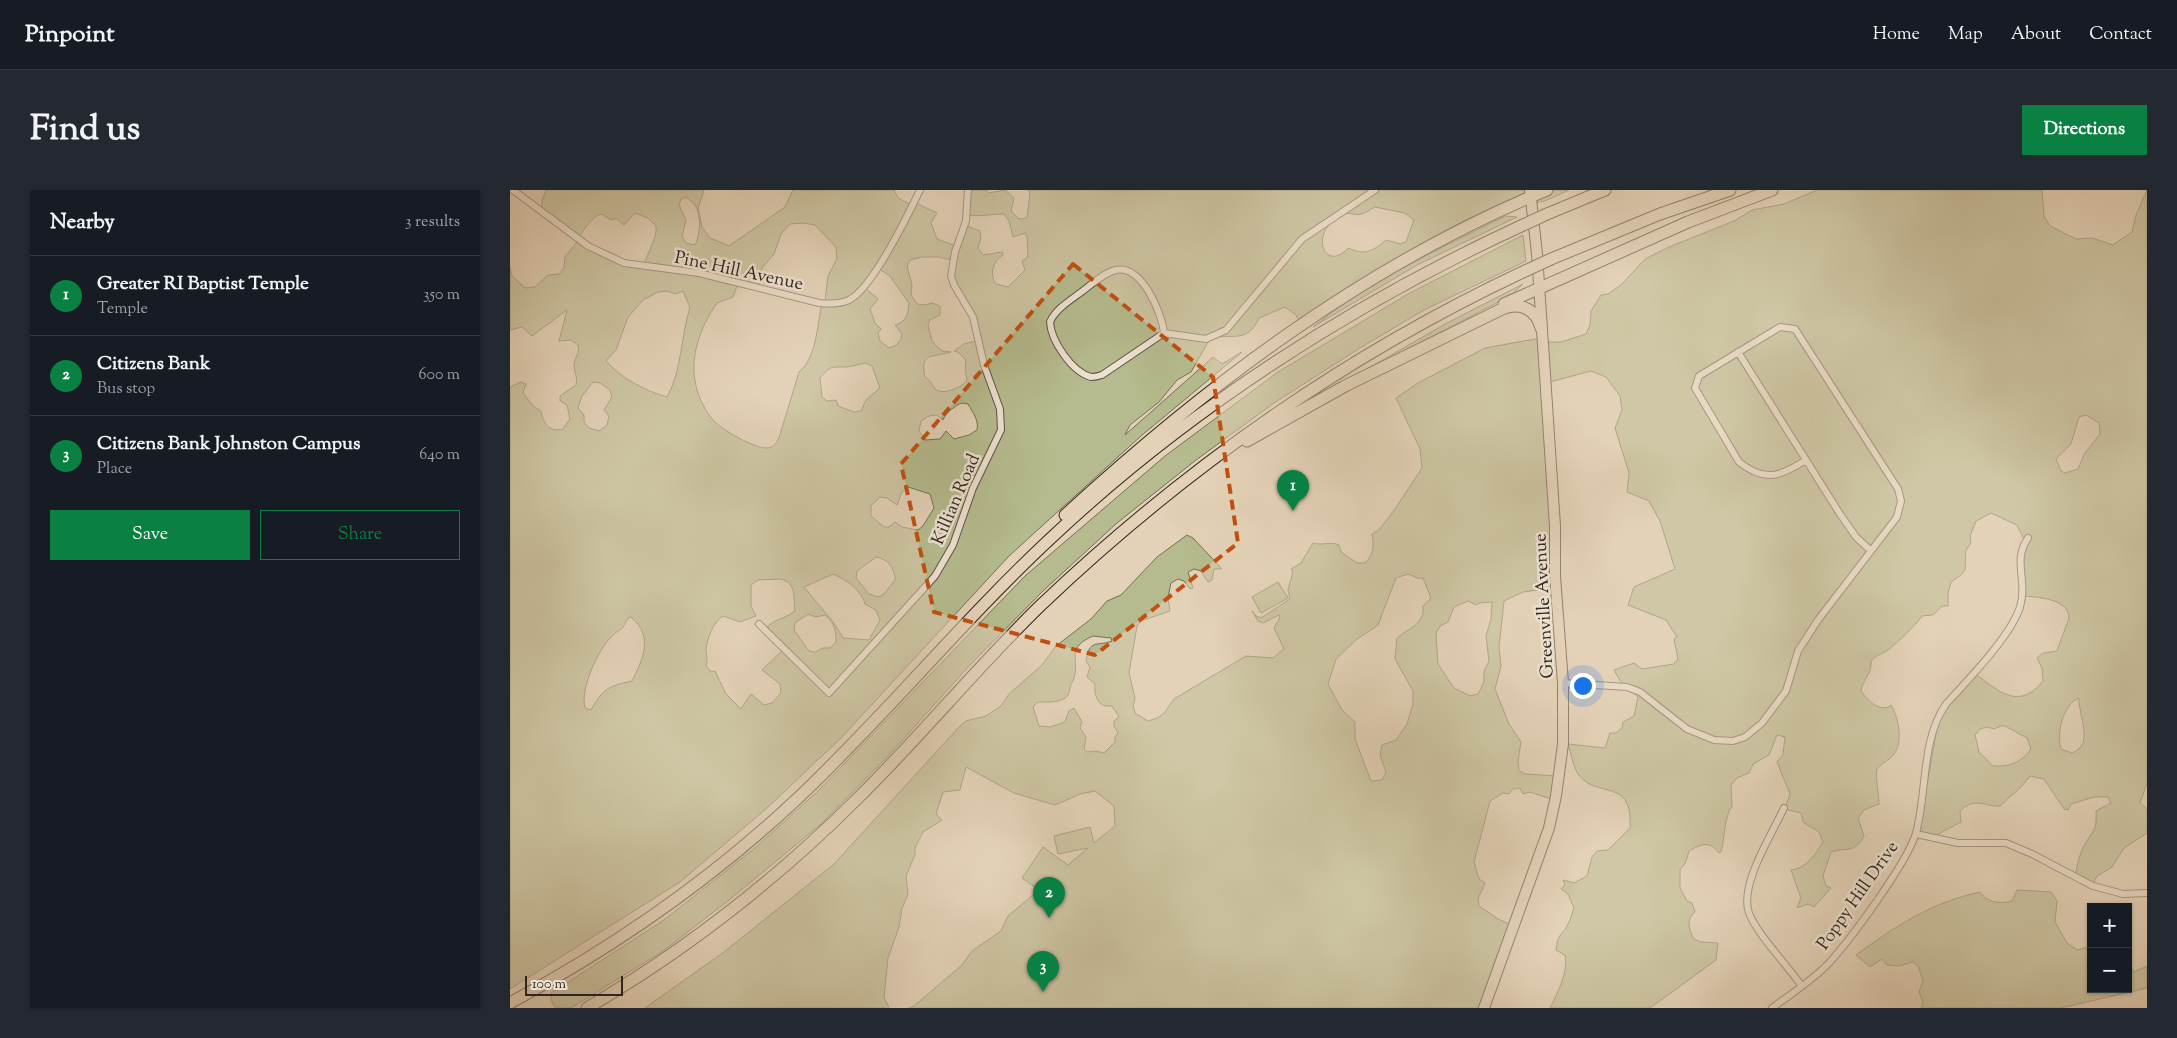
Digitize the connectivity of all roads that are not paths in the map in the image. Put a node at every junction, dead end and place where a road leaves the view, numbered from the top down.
1 (513, 190) edge
2 (920, 190) edge
3 (968, 190) edge
4 (1375, 190) edge
5 (1547, 190) edge
6 (1605, 190) edge
7 (1730, 190) edge
8 (1772, 190) edge
9 (1531, 193) edge
10 (1539, 287) junction
11 (1541, 328) junction
12 (1164, 333) junction
13 (1450, 333) junction
14 (1738, 352) junction
15 (1210, 460) junction
16 (1806, 460) junction
17 (2028, 538) dead end
18 (1870, 550) junction
19 (1016, 571) junction
20 (759, 624) dead end
21 (1564, 683) junction
22 (1784, 808) dead end
23 (1916, 834) junction
24 (2147, 893) edge
25 (1801, 985) junction
26 (510, 1004) edge
27 (587, 1008) edge
28 (1484, 1008) edge
29 (1772, 1008) edge

1 - 2 street, Pine Hill Avenue
3 - 20 street, Killian Road
4 - 12 street
5 - 9 highway
6 - 19 highway, bridge
7 - 15 highway, bridge
8 - 10 highway
9 - 10 main road, Greenville Avenue
9 - 19 highway
10 - 11 main road, Greenville Avenue
10 - 13 highway
11 - 13 highway
11 - 21 main road, Greenville Avenue
12 - 12 street
13 - 15 highway
14 - 16 street
14 - 16 street
14 - 18 street
15 - 27 highway
16 - 18 street
17 - 23 street, Poppy Hill Drive
18 - 21 street
19 - 26 highway
21 - 28 main road, Greenville Avenue
22 - 25 street
23 - 24 street
23 - 25 street, Poppy Hill Drive
25 - 29 street, Poppy Hill Drive

